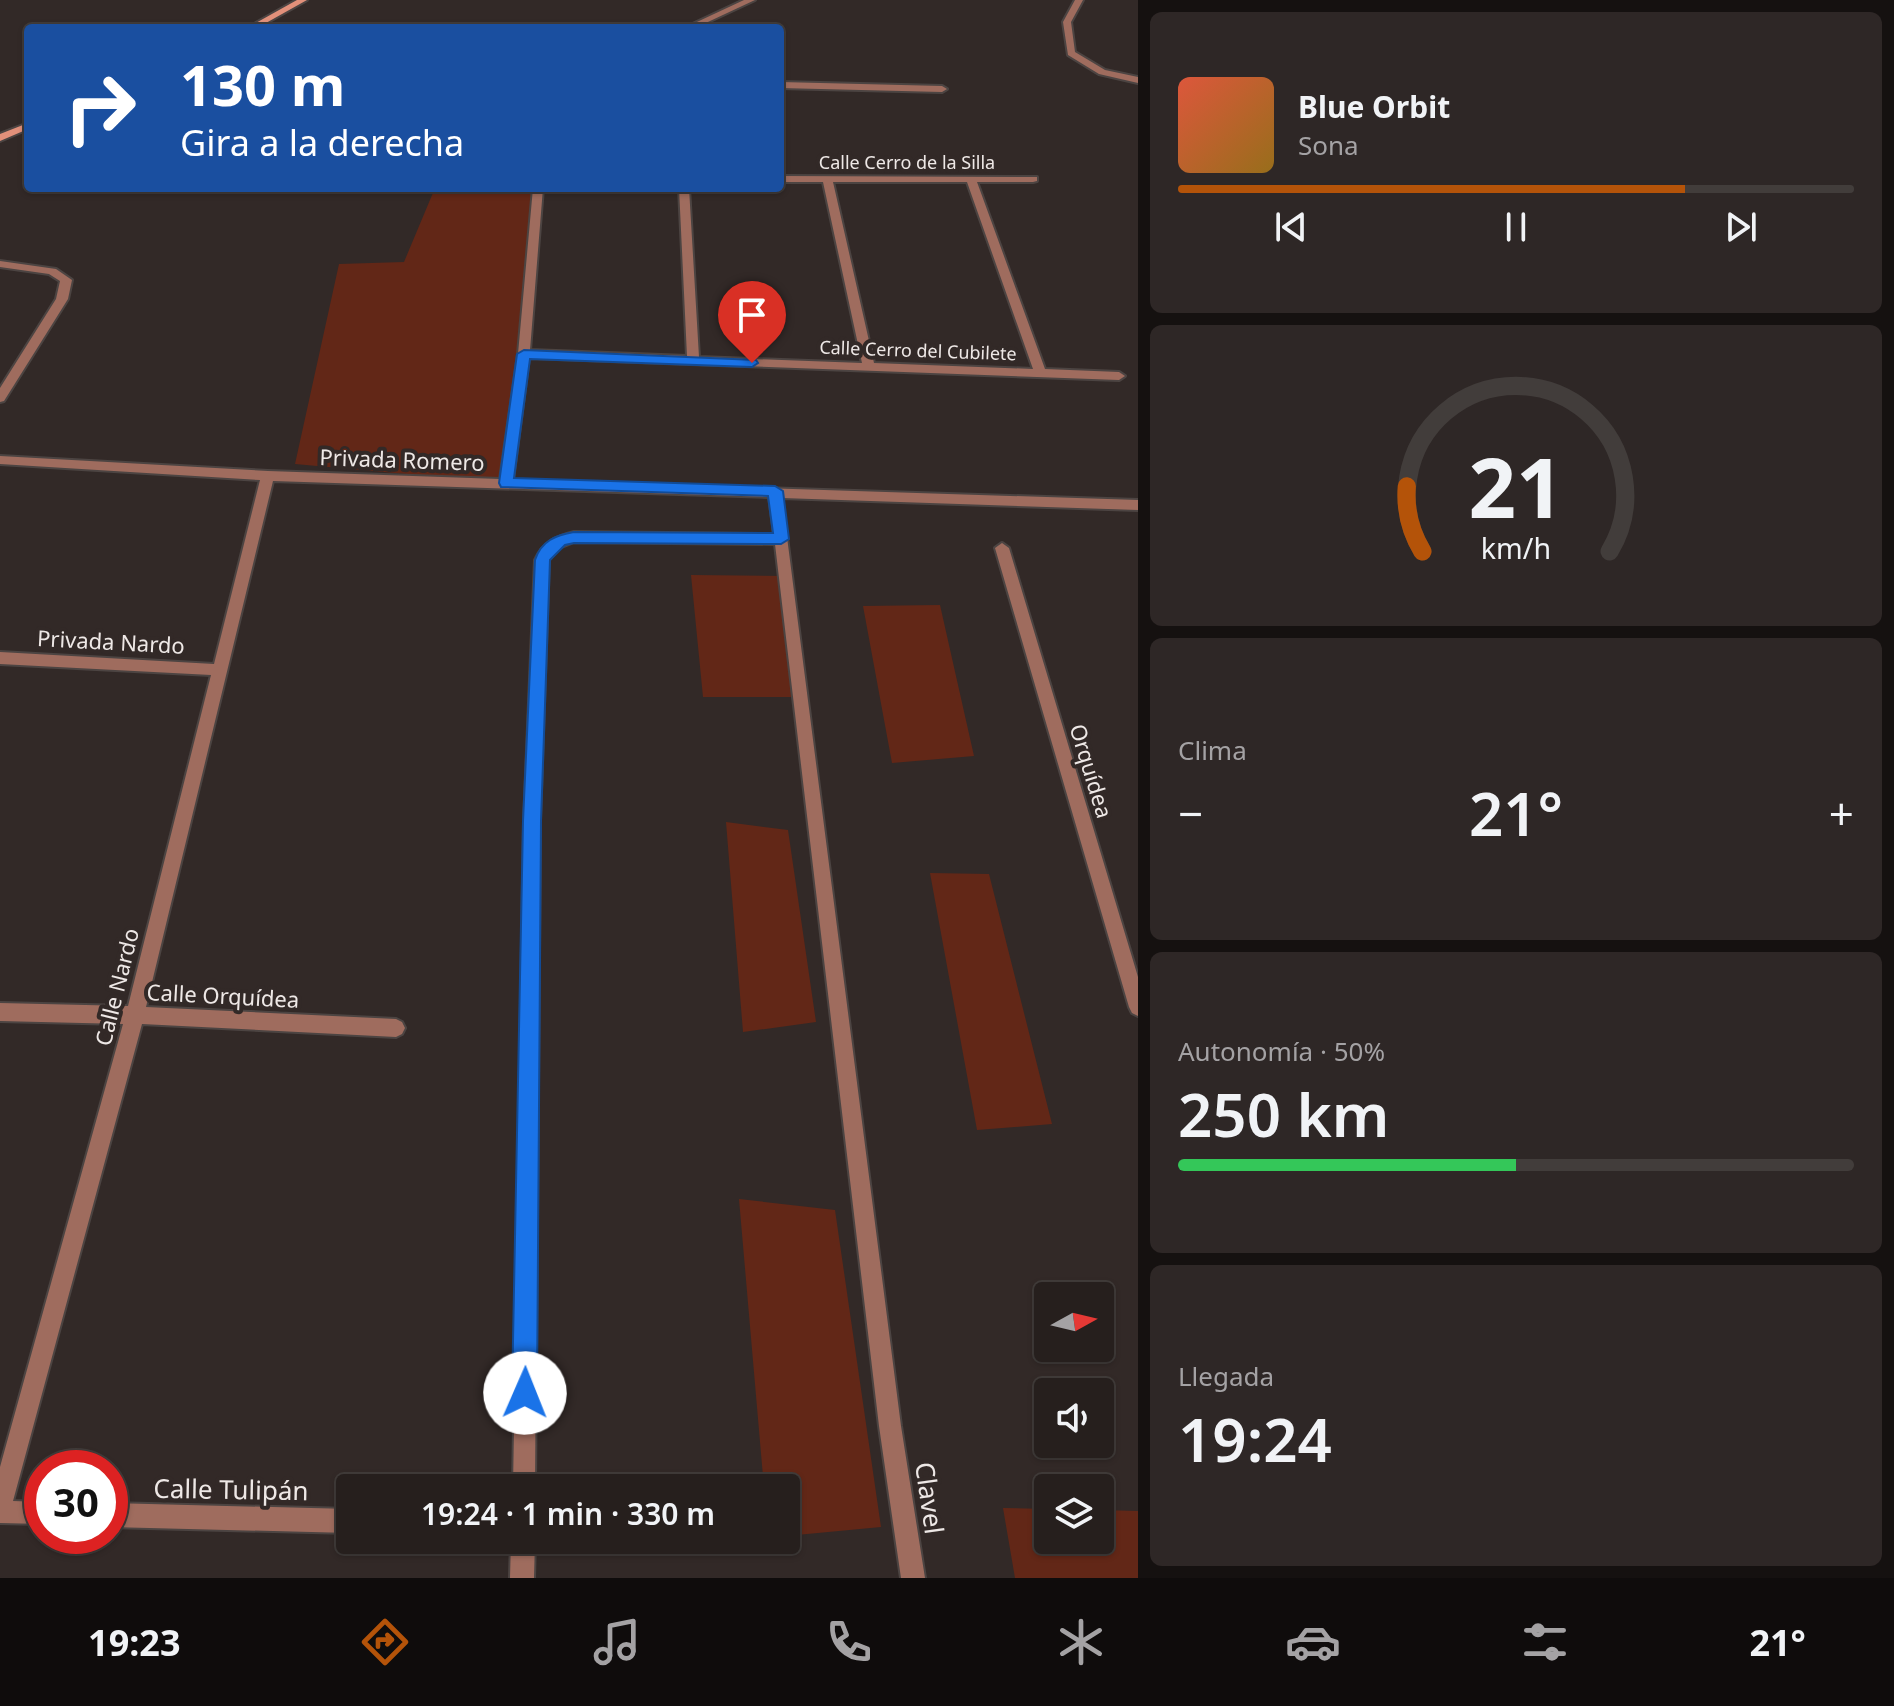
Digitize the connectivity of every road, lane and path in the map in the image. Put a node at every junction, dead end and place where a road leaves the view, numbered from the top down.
1 (303, 0) edge
2 (751, 0) edge
3 (1079, 0) edge
4 (258, 24) edge
5 (697, 24) edge
6 (1138, 80) edge
7 (784, 85) edge
8 (942, 89) dead end
9 (24, 128) edge
10 (0, 138) edge
11 (784, 179) edge
12 (827, 179) junction
13 (971, 179) junction
14 (1033, 179) dead end
15 (538, 192) edge
16 (684, 192) edge
17 (0, 264) edge
18 (524, 354) junction
19 (693, 361) junction
20 (869, 367) junction
21 (1040, 373) junction
22 (1119, 376) dead end
23 (0, 398) edge
24 (0, 460) edge
25 (268, 476) junction
26 (506, 483) junction
27 (775, 491) junction
28 (1138, 505) edge
29 (781, 539) junction
30 (1002, 548) dead end
31 (0, 658) edge
32 (220, 670) junction
33 (1138, 1007) edge
34 (0, 1012) edge
35 (135, 1015) junction
36 (396, 1028) dead end
37 (524, 1474) edge
38 (0, 1510) edge
39 (24, 1512) edge
40 (128, 1515) edge
41 (336, 1521) edge
42 (523, 1554) edge
43 (522, 1578) edge
44 (913, 1578) edge

1 - 4 street
2 - 5 street
3 - 6 street
7 - 8 street
9 - 10 street
11 - 12 street, Calle Cerro de la Silla
12 - 13 street, Calle Cerro de la Silla
12 - 20 street
13 - 14 street, Calle Cerro de la Silla
13 - 21 street
15 - 18 street
16 - 19 street
17 - 23 street
18 - 19 street, Calle Cerro del Cubilete
18 - 26 street
19 - 20 street, Calle Cerro del Cubilete
20 - 21 street, Calle Cerro del Cubilete
21 - 22 street, Calle Cerro del Cubilete
24 - 25 street, Privada Romero
25 - 26 street, Privada Romero
25 - 32 street, Calle Nardo
26 - 27 street, Privada Romero
27 - 28 street, Privada Romero
27 - 29 street, Clavel
29 - 37 street
29 - 44 street, Clavel
30 - 33 street, Orquídea
31 - 32 street, Privada Nardo
32 - 35 street, Calle Nardo
34 - 35 street, Calle Orquídea
35 - 36 street, Calle Orquídea
35 - 38 street, Calle Nardo
38 - 39 street
40 - 41 street, Calle Tulipán
42 - 43 street

